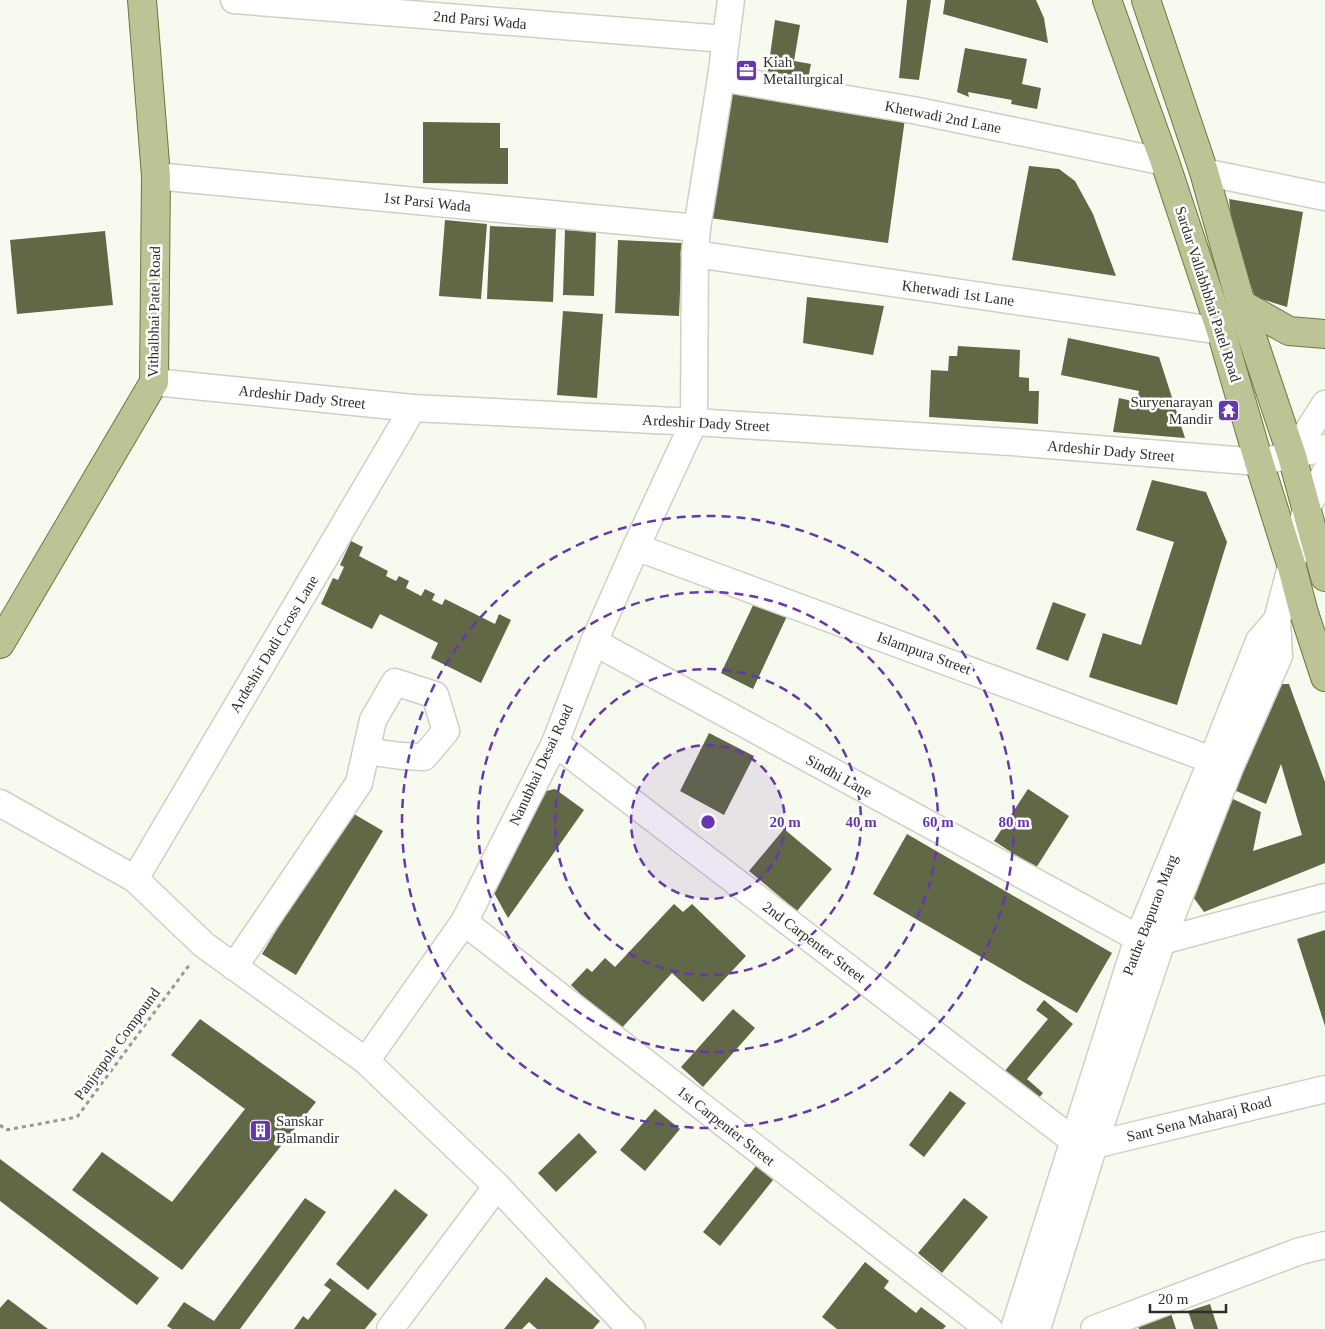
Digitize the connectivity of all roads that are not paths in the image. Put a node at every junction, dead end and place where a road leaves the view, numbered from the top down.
1 (142, 0) edge
2 (234, 0) edge
3 (731, 0) edge
4 (1107, 0) edge
5 (1146, 0) edge
6 (725, 39) junction
7 (721, 78) junction
8 (1165, 162) junction
9 (1204, 172) junction
10 (156, 176) junction
11 (1325, 197) edge
12 (697, 228) junction
13 (695, 254) junction
14 (1241, 304) junction
15 (1221, 331) junction
16 (1325, 334) edge
17 (154, 382) junction
18 (1325, 404) edge
19 (413, 408) junction
20 (694, 422) junction
21 (1325, 448) edge
22 (1292, 456) junction
23 (1259, 462) junction
24 (1325, 473) edge
25 (1306, 510) junction
26 (636, 546) junction
27 (1292, 567) junction
28 (1325, 577) edge
29 (594, 642) junction
30 (0, 644) edge
31 (1325, 677) edge
32 (555, 743) junction
33 (366, 751) dead end
34 (1221, 764) junction
35 (0, 803) edge
36 (134, 880) junction
37 (1325, 897) edge
38 (464, 922) junction
39 (1150, 940) junction
40 (234, 967) junction
41 (366, 1061) junction
42 (1325, 1089) edge
43 (1084, 1143) junction
44 (497, 1186) junction
45 (1325, 1245) edge
46 (621, 1325) edge
47 (390, 1329) edge
48 (988, 1329) edge
49 (1014, 1329) edge
50 (1037, 1329) edge
51 (1094, 1329) edge

1 - 10 main road, Vithalbhai Patel Road
2 - 6 street, 2nd Parsi Wada
3 - 6 street
4 - 8 main road, Sardar Vallabhbhai Patel Road
5 - 9 main road, Sardar Vallabhbhai Patel Road
6 - 7 street
7 - 8 street, Khetwadi 2nd Lane
7 - 12 street
8 - 15 main road, Sardar Vallabhbhai Patel Road
9 - 11 street
9 - 14 main road, Sardar Vallabhbhai Patel Road
10 - 12 street, 1st Parsi Wada
10 - 17 main road, Vithalbhai Patel Road
12 - 13 street
13 - 15 street, Khetwadi 1st Lane
13 - 20 street
14 - 16 main road
14 - 22 main road, Sardar Vallabhbhai Patel Road
15 - 23 main road, Sardar Vallabhbhai Patel Road
17 - 19 street, Ardeshir Dady Street
17 - 30 main road, Vithalbhai Patel Road
18 - 22 street
19 - 20 street, Ardeshir Dady Street
19 - 36 street, Ardeshir Dadi Cross Lane
20 - 23 street, Ardeshir Dady Street
20 - 26 street, Nanubhai Desai Road
21 - 22 street, Ardeshir Dady Street
22 - 23 street, Ardeshir Dady Street
22 - 25 main road, Sardar Vallabhbhai Patel Road
23 - 27 main road, Sardar Vallabhbhai Patel Road
24 - 25 street, Patthe Bapurao Marg
25 - 27 street, Patthe Bapurao Marg
25 - 28 main road, Sardar Vallabhbhai Patel Road
26 - 29 street, Nanubhai Desai Road
26 - 34 street, Islampura Street
27 - 31 main road, Sardar Vallabhbhai Patel Road
27 - 34 street, Patthe Bapurao Marg
29 - 32 street, Nanubhai Desai Road
29 - 39 street, Sindhi Lane
32 - 38 street, Nanubhai Desai Road
32 - 43 street, 2nd Carpenter Street
33 - 40 street
34 - 39 street, Patthe Bapurao Marg
35 - 36 street
36 - 40 street
37 - 39 street
38 - 41 street, Nanubhai Desai Road
38 - 48 street, 1st Carpenter Street
39 - 43 street, Patthe Bapurao Marg
40 - 41 street
41 - 44 street
42 - 43 street, Sant Sena Maharaj Road
43 - 49 street
43 - 50 street
44 - 46 street
44 - 47 street
45 - 51 street

